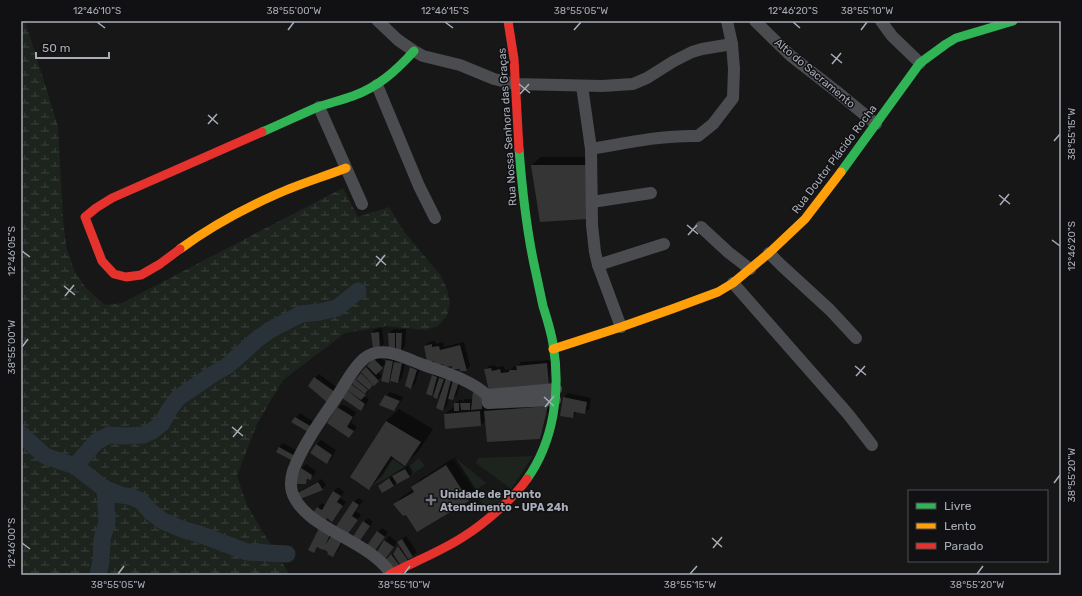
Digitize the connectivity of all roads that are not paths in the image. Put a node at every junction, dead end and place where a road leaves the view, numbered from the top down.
1 (378, 21) edge
2 (508, 21) edge
3 (727, 21) edge
4 (755, 21) edge
5 (881, 21) edge
6 (1013, 21) edge
7 (732, 44) junction
8 (414, 51) junction
9 (920, 63) junction
10 (515, 84) junction
11 (377, 85) junction
12 (582, 86) junction
13 (319, 108) junction
14 (876, 124) junction
15 (591, 148) junction
16 (346, 168) junction
17 (651, 193) dead end
18 (592, 202) junction
19 (362, 204) dead end
20 (435, 218) dead end
21 (701, 227) dead end
22 (664, 244) dead end
23 (769, 253) junction
24 (598, 265) junction
25 (750, 269) junction
26 (733, 283) junction
27 (621, 328) junction
28 (856, 338) dead end
29 (554, 349) junction
30 (555, 394) junction
31 (872, 445) dead end
32 (390, 574) edge

1 - 8 street
2 - 10 street, Rua Nossa Senhora das Graças
3 - 7 street
4 - 14 street, Alto do Sacramento
5 - 9 street
6 - 9 street, Rua Doutor Plácido Rocha
7 - 12 street
7 - 15 street
8 - 10 street
8 - 11 street
9 - 14 street, Rua Doutor Plácido Rocha
10 - 12 street
10 - 29 street, Rua Nossa Senhora das Graças
11 - 13 street
11 - 20 street
12 - 15 street
13 - 16 street
13 - 16 street
14 - 23 street, Rua Doutor Plácido Rocha
15 - 18 street
16 - 19 street
17 - 18 street
18 - 24 street
21 - 25 street
22 - 24 street
23 - 25 street, Rua Doutor Plácido Rocha
23 - 28 street
24 - 27 street
25 - 26 street, Rua Doutor Plácido Rocha
26 - 27 street, Rua Doutor Plácido Rocha
26 - 31 street
27 - 29 street, Rua Doutor Plácido Rocha
29 - 30 street, Rua Nossa Senhora das Graças
30 - 32 street, Rua Nossa Senhora das Graças
30 - 32 street

